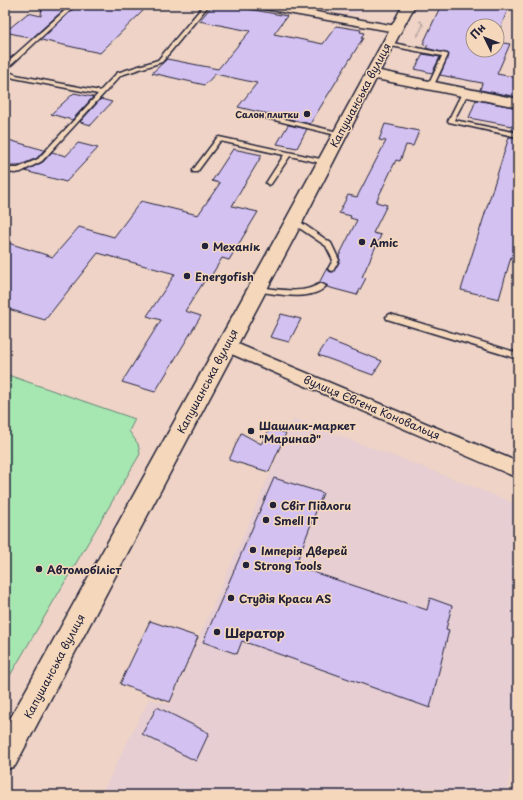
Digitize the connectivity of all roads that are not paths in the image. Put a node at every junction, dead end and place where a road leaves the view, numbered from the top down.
1 (74, 5) edge
2 (208, 5) edge
3 (259, 5) edge
4 (409, 5) edge
5 (396, 29) junction
6 (388, 44) junction
7 (5, 71) edge
8 (371, 74) junction
9 (431, 86) junction
10 (101, 93) junction
11 (465, 93) junction
12 (518, 103) edge
13 (264, 116) dead end
14 (340, 134) junction
15 (518, 135) edge
16 (288, 154) junction
17 (325, 162) junction
18 (5, 170) edge
19 (195, 171) dead end
20 (269, 183) dead end
21 (294, 221) junction
22 (332, 269) dead end
23 (322, 286) dead end
24 (257, 289) junction
25 (390, 317) dead end
26 (226, 345) junction
27 (518, 356) edge
28 (518, 470) edge
29 (5, 756) edge

1 - 7 lane
2 - 10 lane
3 - 5 street
4 - 5 street, Капушанська вулиця
5 - 6 street, Капушанська вулиця
6 - 8 street, Капушанська вулиця
6 - 9 lane
7 - 10 lane
8 - 9 street
8 - 14 street, Капушанська вулиця
9 - 11 street
10 - 18 lane
11 - 12 street
11 - 15 lane
13 - 14 lane
14 - 17 street, Капушанська вулиця
16 - 17 lane
16 - 19 lane
16 - 20 lane
17 - 21 street, Капушанська вулиця
21 - 22 lane
21 - 24 street, Капушанська вулиця
23 - 24 lane
24 - 26 street, Капушанська вулиця
25 - 27 lane
26 - 28 street, вулиця Євгена Коновальця
26 - 29 street, Капушанська вулиця

